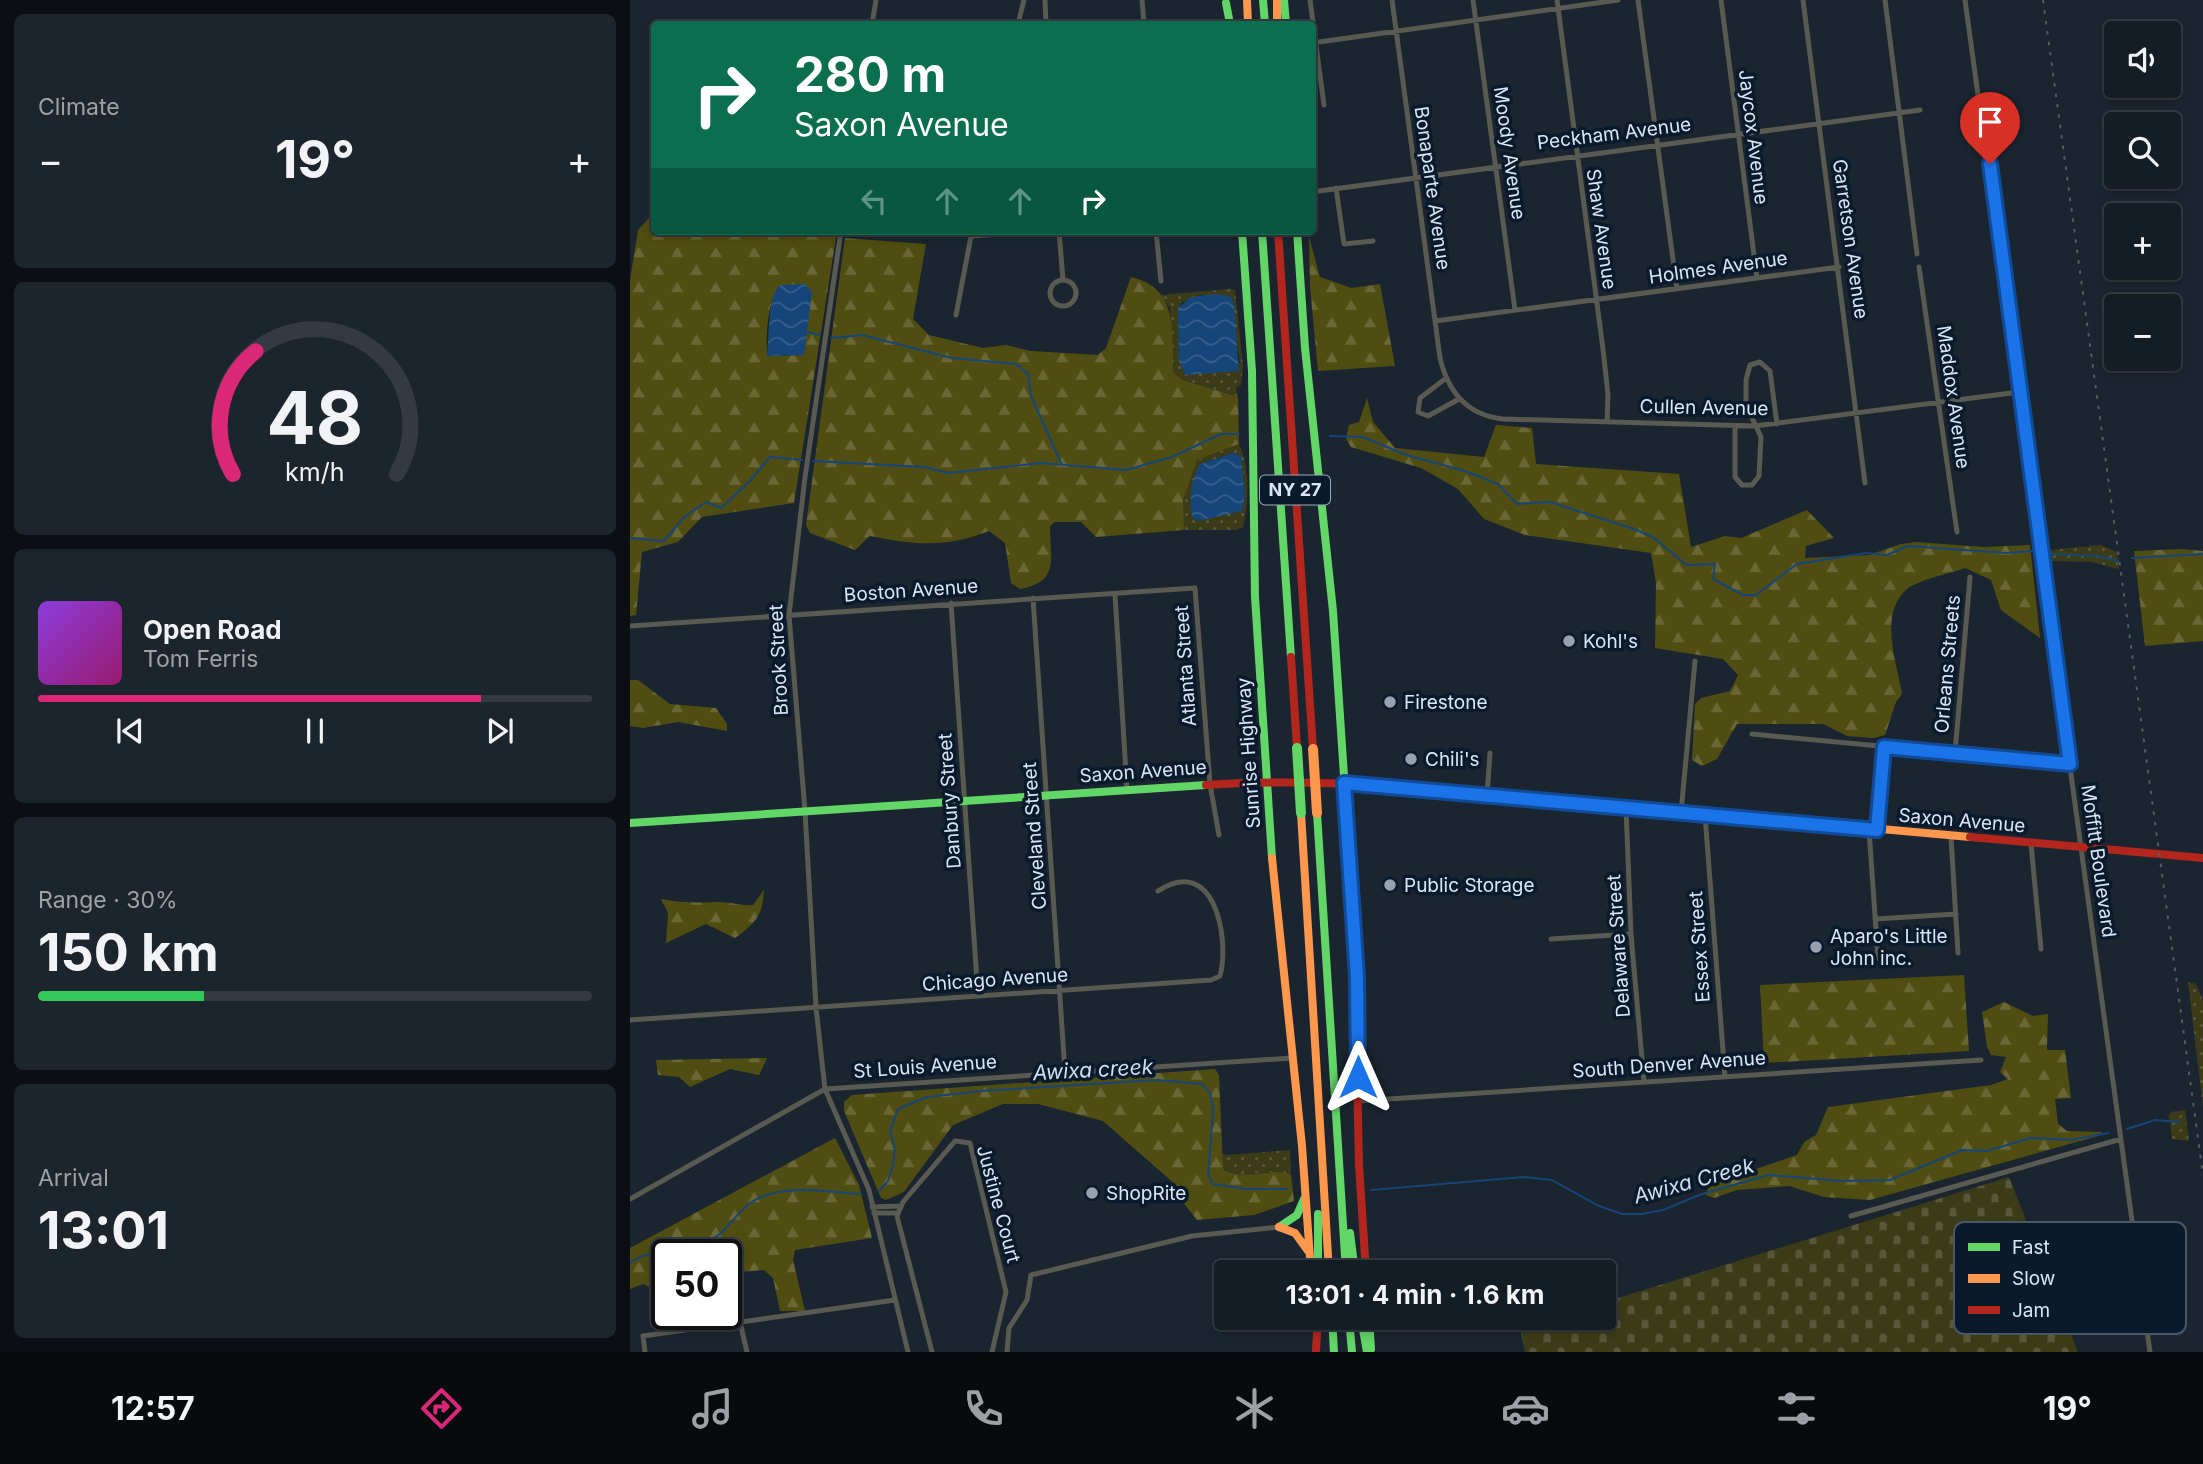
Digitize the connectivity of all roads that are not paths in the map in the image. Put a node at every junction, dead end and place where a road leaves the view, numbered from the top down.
1 (876, 0) edge
2 (1024, 0) edge
3 (1045, 0) edge
4 (1142, 0) edge
5 (1247, 0) edge
6 (1263, 0) edge
7 (1277, 0) edge
8 (1284, 0) edge
9 (1310, 0) edge
10 (1392, 0) edge
11 (1474, 0) edge
12 (1557, 0) edge
13 (1618, 0) edge
14 (1638, 0) edge
15 (1721, 0) edge
16 (1803, 0) edge
17 (1885, 0) edge
18 (1965, 0) edge
19 (1226, 2) edge
20 (1558, 8) junction
21 (1476, 20) junction
22 (872, 21) edge
23 (1019, 21) edge
24 (1046, 21) edge
25 (1144, 21) edge
26 (1229, 21) edge
27 (1248, 21) edge
28 (1265, 21) edge
29 (1277, 21) edge
30 (1286, 21) edge
31 (1312, 21) edge
32 (1396, 32) junction
33 (1316, 43) edge
34 (1316, 55) edge
35 (1324, 105) dead end
36 (1920, 110) dead end
37 (1900, 112) junction
38 (1820, 122) junction
39 (1738, 133) junction
40 (1658, 144) junction
41 (1576, 154) junction
42 (1496, 165) junction
43 (1415, 176) junction
44 (1336, 188) junction
45 (1316, 191) edge
46 (840, 235) edge
47 (971, 235) edge
48 (1059, 235) edge
49 (1156, 235) edge
50 (1242, 235) edge
51 (1262, 235) edge
52 (1278, 235) edge
53 (1297, 235) edge
54 (1373, 241) dead end
55 (1917, 254) dead end
56 (1839, 267) junction
57 (1919, 267) dead end
58 (1757, 278) junction
59 (1063, 280) junction
60 (1161, 281) dead end
61 (1677, 289) junction
62 (1596, 299) junction
63 (1515, 310) junction
64 (956, 315) dead end
65 (1435, 321) junction
66 (1445, 379) junction
67 (2019, 392) junction
68 (1459, 399) junction
69 (1940, 402) junction
70 (1859, 413) junction
71 (1606, 422) junction
72 (1777, 424) junction
73 (1755, 426) junction
74 (1735, 427) junction
75 (1865, 483) dead end
76 (1957, 532) dead end
77 (1970, 577) dead end
78 (1195, 588) joint
79 (1115, 594) junction
80 (1033, 598) junction
81 (951, 603) junction
82 (789, 615) junction
83 (630, 626) edge
84 (1695, 661) dead end
85 (1752, 734) dead end
86 (1884, 747) junction
87 (1490, 753) dead end
88 (1955, 754) junction
89 (2070, 764) junction
90 (1267, 781) junction
91 (1344, 783) junction
92 (1210, 784) junction
93 (1127, 790) junction
94 (1047, 795) junction
95 (1487, 796) junction
96 (965, 800) junction
97 (1626, 808) junction
98 (805, 811) junction
99 (1681, 813) junction
100 (1705, 815) junction
101 (630, 823) edge
102 (1873, 830) junction
103 (1219, 835) dead end
104 (1951, 837) junction
105 (2031, 844) junction
106 (2080, 847) junction
107 (2203, 858) edge
108 (1158, 891) dead end
109 (1956, 914) junction
110 (1875, 919) junction
111 (1632, 934) junction
112 (1550, 939) dead end
113 (2041, 949) dead end
114 (1958, 953) dead end
115 (1878, 958) dead end
116 (1060, 991) junction
117 (978, 996) junction
118 (816, 1008) junction
119 (630, 1020) edge
120 (1292, 1058) junction
121 (1981, 1060) dead end
122 (1065, 1072) junction
123 (1725, 1077) junction
124 (1643, 1082) junction
125 (825, 1089) junction
126 (1358, 1101) junction
127 (2120, 1139) junction
128 (1323, 1187) junction
129 (1341, 1189) junction
130 (1305, 1197) junction
131 (630, 1199) edge
132 (873, 1210) junction
133 (899, 1210) junction
134 (1851, 1216) dead end
135 (2132, 1222) edge
136 (1279, 1227) junction
137 (1310, 1254) junction
138 (1310, 1260) edge
139 (1318, 1260) edge
140 (1328, 1260) edge
141 (1345, 1260) edge
142 (1353, 1260) edge
143 (1365, 1260) edge
144 (895, 1300) junction
145 (742, 1322) edge
146 (685, 1330) edge
147 (742, 1330) edge
148 (1316, 1330) edge
149 (1333, 1330) edge
150 (1350, 1330) edge
151 (1364, 1330) edge
152 (1369, 1330) edge
153 (2147, 1334) edge
154 (1316, 1351) edge
155 (645, 1352) edge
156 (747, 1352) edge
157 (908, 1352) edge
158 (932, 1352) edge
159 (992, 1352) edge
160 (1007, 1352) edge
161 (1334, 1352) edge
162 (1352, 1352) edge
163 (1369, 1352) edge
164 (2150, 1352) edge

1 - 22 street
2 - 23 street
3 - 24 street
4 - 25 street
5 - 27 main road
6 - 28 main road
7 - 29 main road
8 - 30 main road
9 - 31 street
10 - 32 street, Bonaparte Avenue
11 - 21 street, Moody Avenue
12 - 20 street, Shaw Avenue
13 - 20 street
14 - 40 street
15 - 39 street, Jaycox Avenue
16 - 38 street, Garretson Avenue
17 - 37 street
18 - 67 street, Moffitt Boulevard
19 - 26 main road
20 - 21 street
20 - 41 street, Shaw Avenue
21 - 32 street
21 - 42 street, Moody Avenue
32 - 33 street
32 - 43 street, Bonaparte Avenue
34 - 35 street
36 - 37 street, Peckham Avenue
37 - 38 street, Peckham Avenue
37 - 55 street
38 - 39 street, Peckham Avenue
38 - 56 street, Garretson Avenue
39 - 40 street, Peckham Avenue
39 - 58 street, Jaycox Avenue
40 - 41 street, Peckham Avenue
40 - 61 street
41 - 42 street, Peckham Avenue
41 - 62 street, Shaw Avenue
42 - 43 street, Peckham Avenue
42 - 63 street, Moody Avenue
43 - 44 street, Peckham Avenue
43 - 65 street, Bonaparte Avenue
44 - 45 street, Peckham Avenue
44 - 54 street
46 - 82 street, Brook Street
47 - 64 street
48 - 59 street
49 - 60 street
50 - 90 main road, Sunrise Highway
51 - 128 main road, NY 27, bridge
52 - 129 main road, NY 27, bridge
53 - 91 main road
56 - 58 street, Holmes Avenue
56 - 70 street, Garretson Avenue
57 - 69 street, Maddox Avenue
58 - 61 street, Holmes Avenue
59 - 59 street
61 - 62 street, Holmes Avenue
62 - 63 street, Holmes Avenue
62 - 71 street, Shaw Avenue
63 - 65 street, Holmes Avenue
65 - 66 street, Bonaparte Avenue
66 - 68 street, Cullen Avenue
66 - 68 street
67 - 69 street, Cullen Avenue
67 - 89 street, Moffitt Boulevard
68 - 71 street, Cullen Avenue
69 - 70 street, Cullen Avenue
69 - 76 street, Maddox Avenue
70 - 72 street, Cullen Avenue
70 - 75 street, Garretson Avenue
71 - 74 street, Cullen Avenue
72 - 73 street, Cullen Avenue
72 - 73 street
73 - 74 street, Cullen Avenue
73 - 74 street
77 - 88 street, Orleans Streets
78 - 79 street, Boston Avenue
78 - 92 street, Atlanta Street
79 - 80 street, Boston Avenue
79 - 93 street
80 - 81 street, Boston Avenue
80 - 94 street, Cleveland Street
81 - 82 street, Boston Avenue
81 - 96 street, Danbury Street
82 - 83 street, Boston Avenue
82 - 98 street, Brook Street
84 - 99 street
85 - 86 street
86 - 88 street
86 - 102 street
87 - 95 street
88 - 89 street
89 - 106 street, Moffitt Boulevard
90 - 91 main road, Saxon Avenue
90 - 92 main road, Saxon Avenue
90 - 120 main road, Sunrise Highway
91 - 95 main road, Saxon Avenue
91 - 126 main road
92 - 93 main road, Saxon Avenue
92 - 103 street, Atlanta Street
93 - 94 main road, Saxon Avenue
94 - 96 main road, Saxon Avenue
94 - 116 street, Cleveland Street
95 - 97 main road, Saxon Avenue
96 - 98 main road, Saxon Avenue
96 - 117 street, Danbury Street
97 - 99 main road, Saxon Avenue
97 - 111 street, Delaware Street
98 - 101 main road, Saxon Avenue
98 - 118 street, Brook Street
99 - 100 main road, Saxon Avenue
100 - 102 main road, Saxon Avenue
100 - 123 street, Essex Street
102 - 104 main road, Saxon Avenue
102 - 110 street
104 - 105 main road, Saxon Avenue
104 - 109 street
105 - 106 main road, Saxon Avenue
105 - 113 street
106 - 107 main road, Saxon Avenue
106 - 127 street, Moffitt Boulevard
108 - 116 street, Chicago Avenue
109 - 110 street
109 - 114 street
110 - 115 street
111 - 112 street
111 - 124 street, Delaware Street
116 - 117 street, Chicago Avenue
116 - 122 street, Cleveland Street
117 - 118 street, Chicago Avenue
118 - 119 street, Chicago Avenue
118 - 125 street, Brook Street
120 - 122 street, St Louis Avenue
120 - 130 main road, Sunrise Highway
121 - 123 street, South Denver Avenue
122 - 125 street, St Louis Avenue
123 - 124 street, South Denver Avenue
124 - 126 street, South Denver Avenue
125 - 131 street, St Louis Avenue
125 - 132 street, Brook Street
126 - 143 main road
127 - 134 street
127 - 135 street, Moffitt Boulevard
128 - 139 main road
128 - 140 main road, NY 27
129 - 141 main road, NY 27
129 - 142 main road
130 - 136 main road
130 - 137 main road, Sunrise Highway
132 - 133 street
132 - 144 street, Brook Street
133 - 158 street
133 - 159 street, Justine Court
136 - 137 main road
136 - 160 street, Justine Court
137 - 138 main road, Sunrise Highway
144 - 145 street
144 - 157 street, Brook Street
146 - 155 street
147 - 156 street
148 - 154 main road
149 - 161 main road
150 - 162 main road
151 - 163 main road
152 - 163 main road
153 - 164 street, Moffitt Boulevard

